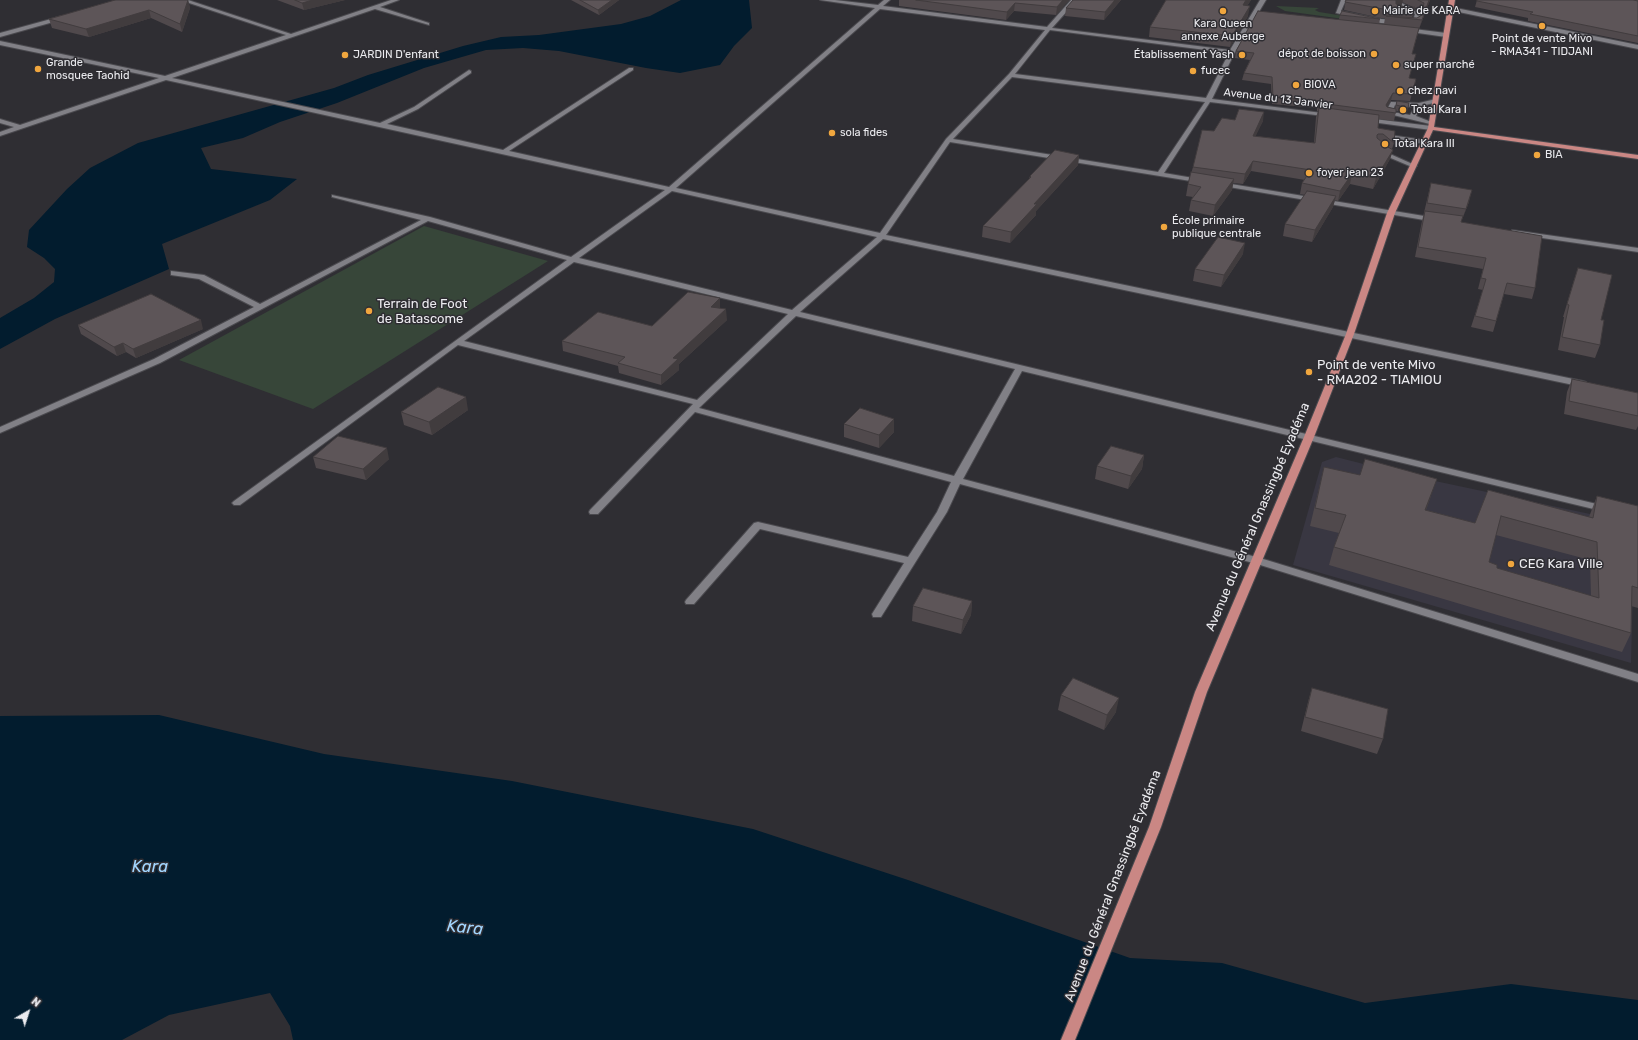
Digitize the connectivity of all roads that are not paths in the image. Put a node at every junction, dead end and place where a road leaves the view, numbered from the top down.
1 (183, 0) edge
2 (396, 0) edge
3 (823, 0) edge
4 (887, 0) edge
5 (1074, 0) edge
6 (1263, 0) edge
7 (1356, 0) edge
8 (1374, 0) edge
9 (1392, 0) edge
10 (1451, 4) edge
11 (375, 7) junction
12 (878, 7) junction
13 (1257, 12) junction
14 (1403, 12) edge
15 (1265, 13) edge
16 (1418, 13) junction
17 (66, 16) edge
18 (1381, 21) junction
19 (427, 24) dead end
20 (1391, 28) edge
21 (1048, 29) junction
22 (1399, 29) edge
23 (0, 35) edge
24 (290, 35) junction
25 (1446, 35) junction
26 (0, 43) edge
27 (1638, 47) edge
28 (1232, 52) junction
29 (631, 69) dead end
30 (469, 72) dead end
31 (1012, 75) junction
32 (166, 77) junction
33 (1208, 101) junction
34 (1436, 101) junction
35 (1419, 105) junction
36 (1334, 116) edge
37 (1412, 117) junction
38 (1357, 119) edge
39 (0, 121) edge
40 (1381, 122) junction
41 (381, 125) junction
42 (1432, 126) junction
43 (20, 127) junction
44 (0, 134) edge
45 (948, 140) junction
46 (1378, 141) junction
47 (1425, 142) junction
48 (504, 152) junction
49 (1638, 156) edge
50 (1414, 166) junction
51 (1160, 174) junction
52 (672, 188) junction
53 (334, 196) dead end
54 (1391, 213) junction
55 (426, 219) junction
56 (1445, 221) edge
57 (1507, 231) edge
58 (882, 236) junction
59 (1638, 250) edge
60 (572, 259) junction
61 (174, 273) dead end
62 (260, 307) junction
63 (794, 313) junction
64 (1350, 334) junction
65 (456, 342) junction
66 (1019, 369) junction
67 (1591, 385) edge
68 (696, 406) junction
69 (0, 430) edge
70 (1310, 437) junction
71 (957, 480) junction
72 (237, 502) dead end
73 (1615, 511) edge
74 (594, 512) dead end
75 (911, 561) junction
76 (1256, 561) junction
77 (690, 602) dead end
78 (877, 614) dead end
79 (1638, 678) edge
80 (1068, 1040) edge

1 - 24 street
2 - 11 street
3 - 12 street
4 - 12 street
5 - 21 street
6 - 13 street
7 - 18 street
8 - 9 street
9 - 16 street
10 - 25 main road, Avenue du Général Gnassingbé Eyadéma
10 - 27 street
11 - 19 street
11 - 24 street
12 - 21 street
12 - 52 street
13 - 15 street
13 - 28 street
14 - 16 street
16 - 18 street
17 - 23 street
18 - 20 street
21 - 28 street
21 - 31 street
22 - 25 street
24 - 32 street
25 - 34 main road, Avenue du Général Gnassingbé Eyadéma
26 - 32 street
28 - 33 street
29 - 48 street
30 - 41 street
31 - 33 street, Avenue du 13 Janvier
31 - 45 street
32 - 41 street
32 - 43 street
33 - 36 street, Avenue du 13 Janvier
33 - 51 street
34 - 35 street
34 - 42 main road, Avenue du Général Gnassingbé Eyadéma
35 - 37 street
35 - 37 street
37 - 42 street
38 - 40 street
39 - 43 street
40 - 42 street
40 - 46 street
41 - 48 street
42 - 47 main road, Avenue du Général Gnassingbé Eyadéma
42 - 49 main road
43 - 44 street
45 - 51 street
45 - 58 street
46 - 47 street
46 - 50 street
47 - 50 main road, Avenue du Général Gnassingbé Eyadéma
48 - 52 street
50 - 54 main road, Avenue du Général Gnassingbé Eyadéma
51 - 54 street
52 - 58 street
52 - 60 street
53 - 55 street
54 - 56 street
54 - 64 main road, Avenue du Général Gnassingbé Eyadéma
55 - 60 street
55 - 62 street
57 - 59 street
58 - 63 street
58 - 64 street
60 - 63 street
60 - 65 street
61 - 62 street
62 - 69 street
63 - 66 street
63 - 68 street
64 - 67 street
64 - 70 main road, Avenue du Général Gnassingbé Eyadéma
65 - 68 street
65 - 72 street
66 - 70 street
66 - 71 street
68 - 71 street
68 - 74 street
70 - 73 street
70 - 76 main road, Avenue du Général Gnassingbé Eyadéma
71 - 75 street
71 - 76 street
75 - 77 street
75 - 78 street
76 - 79 street
76 - 80 main road, Avenue du Général Gnassingbé Eyadéma

